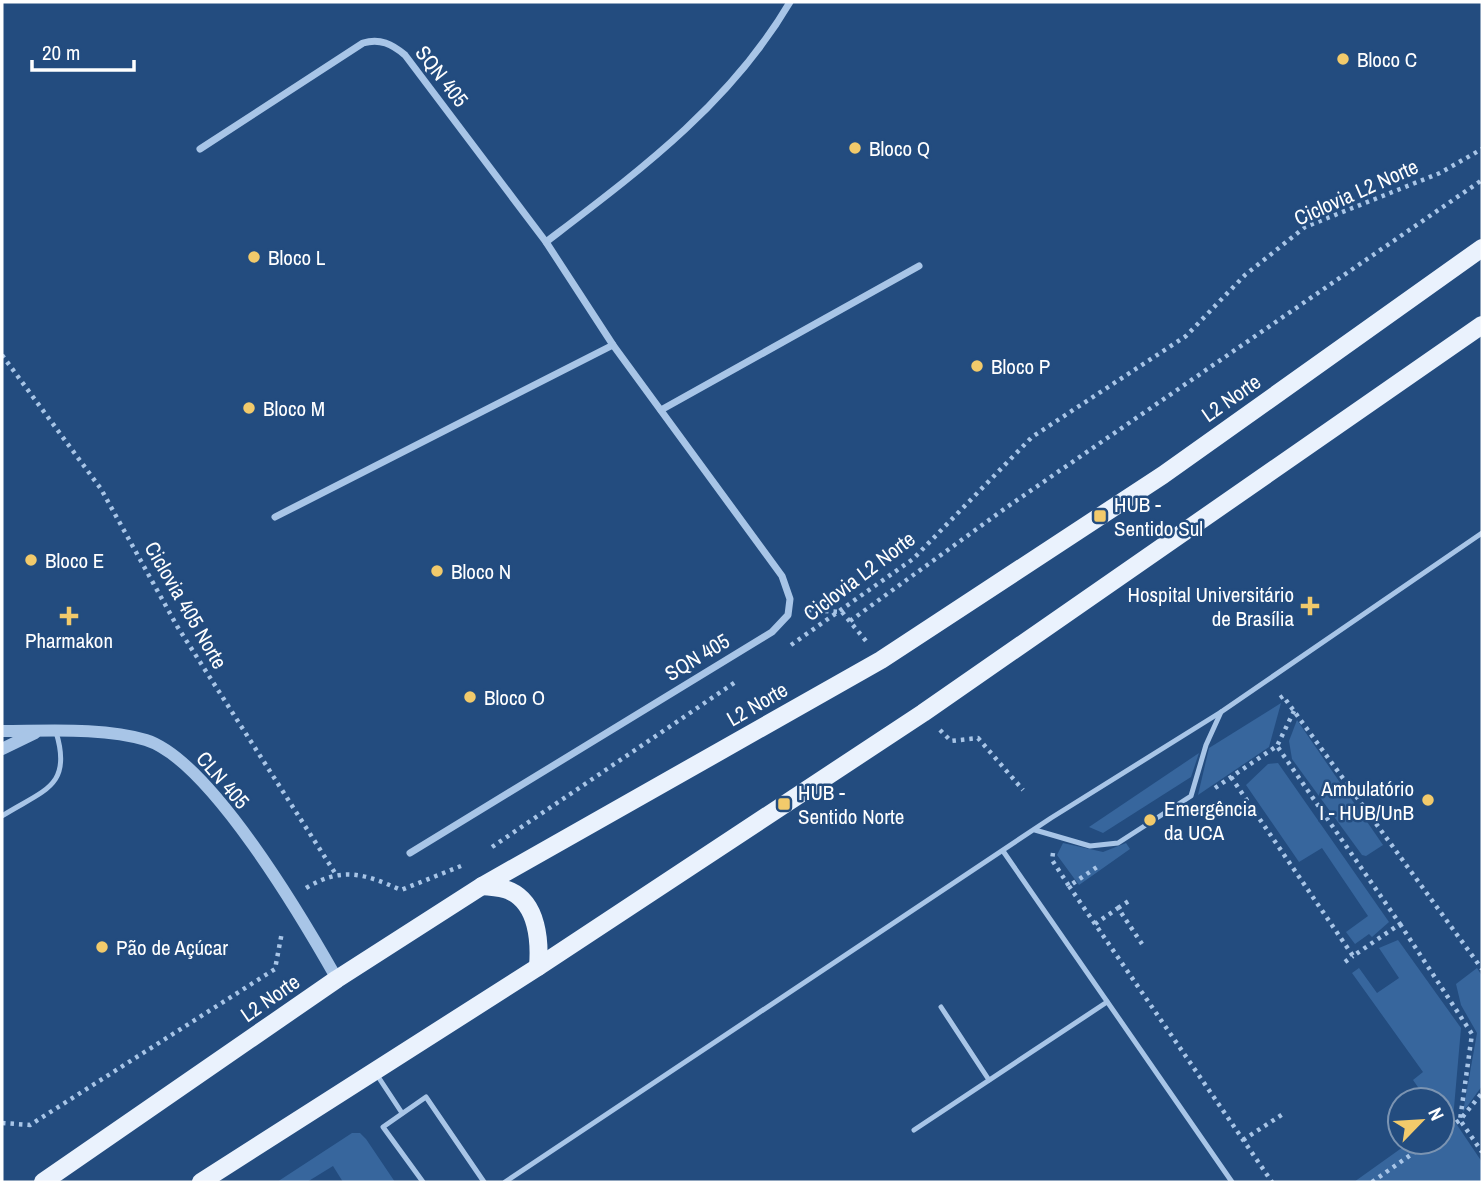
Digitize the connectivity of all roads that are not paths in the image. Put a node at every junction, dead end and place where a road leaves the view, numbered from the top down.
1 (790, 2) edge
2 (200, 149) dead end
3 (546, 242) junction
4 (1482, 248) edge
5 (919, 266) dead end
6 (1482, 325) edge
7 (612, 345) junction
8 (661, 410) junction
9 (275, 517) dead end
10 (1482, 533) edge
11 (1221, 712) junction
12 (2, 731) edge
13 (38, 731) junction
14 (56, 732) junction
15 (2, 749) edge
16 (2, 816) edge
17 (1035, 830) junction
18 (1003, 851) junction
19 (410, 853) dead end
20 (482, 886) junction
21 (538, 967) junction
22 (337, 979) junction
23 (1107, 1002) junction
24 (941, 1007) dead end
25 (373, 1069) junction
26 (989, 1080) junction
27 (402, 1113) junction
28 (914, 1130) dead end
29 (43, 1182) edge
30 (201, 1182) edge
31 (423, 1182) edge
32 (484, 1182) edge
33 (505, 1182) edge
34 (1231, 1182) edge

1 - 3 street
2 - 3 street, SQN 405
3 - 7 street, SQN 405
4 - 20 main road, L2 Norte
5 - 8 street
6 - 21 main road
7 - 8 street, SQN 405
7 - 9 street
8 - 19 street, SQN 405
10 - 11 lane
11 - 17 lane
11 - 17 lane
12 - 13 street, CLN 405
13 - 14 street, CLN 405
13 - 15 street
14 - 16 lane
14 - 22 street, CLN 405
17 - 18 lane
18 - 23 lane
18 - 33 lane
20 - 21 main road
20 - 22 main road, L2 Norte
21 - 25 main road
22 - 29 main road, L2 Norte
23 - 26 lane
23 - 34 lane
24 - 26 lane
25 - 27 lane
25 - 30 main road
26 - 28 lane
27 - 31 lane
27 - 32 lane

